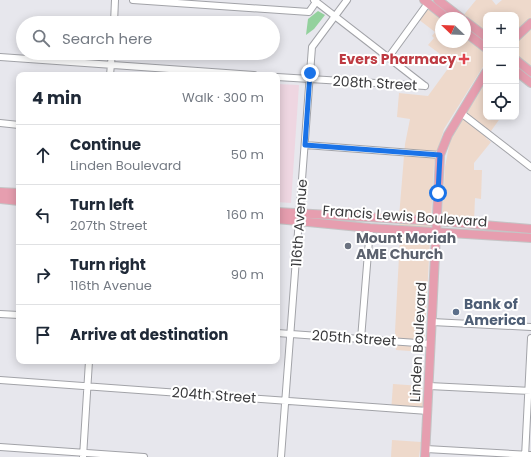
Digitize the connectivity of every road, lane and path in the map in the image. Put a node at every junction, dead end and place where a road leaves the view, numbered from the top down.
1 (115, 0) edge
2 (133, 0) edge
3 (347, 0) edge
4 (438, 0) edge
5 (315, 1) edge
6 (426, 2) edge
7 (439, 12) edge
8 (453, 12) edge
9 (114, 16) edge
10 (335, 16) junction
11 (531, 23) edge
12 (471, 26) edge
13 (519, 34) edge
14 (483, 35) edge
15 (471, 37) edge
16 (483, 46) edge
17 (0, 57) edge
18 (16, 58) edge
19 (388, 58) junction
20 (42, 60) edge
21 (111, 60) edge
22 (519, 62) edge
23 (111, 65) junction
24 (110, 72) edge
25 (211, 72) edge
26 (531, 72) edge
27 (519, 74) edge
28 (280, 77) edge
29 (483, 77) edge
30 (309, 79) junction
31 (531, 83) edge
32 (461, 113) junction
33 (0, 123) edge
34 (16, 125) edge
35 (305, 145) junction
36 (440, 155) junction
37 (531, 167) edge
38 (0, 192) edge
39 (16, 193) edge
40 (0, 199) edge
41 (16, 201) edge
42 (280, 213) edge
43 (299, 217) junction
44 (280, 219) edge
45 (437, 221) junction
46 (370, 228) junction
47 (531, 229) edge
48 (436, 232) junction
49 (531, 238) edge
50 (0, 314) edge
51 (16, 315) edge
52 (432, 322) junction
53 (531, 327) edge
54 (280, 333) edge
55 (291, 334) junction
56 (531, 338) edge
57 (361, 339) junction
58 (431, 344) junction
59 (89, 364) edge
60 (0, 380) edge
61 (87, 386) junction
62 (429, 386) junction
63 (529, 391) edge
64 (286, 400) junction
65 (428, 411) junction
66 (0, 447) edge
67 (426, 453) edge
68 (83, 455) edge
69 (527, 456) edge
70 (144, 457) edge
71 (281, 457) edge

1 - 9 street
2 - 5 street
3 - 10 street, 116th Avenue
4 - 8 main road
5 - 10 street
6 - 7 main road
6 - 19 street
10 - 19 street
10 - 30 street, 116th Avenue
11 - 13 main road
12 - 14 main road
15 - 16 main road
17 - 18 street
19 - 30 street, 208th Street
20 - 23 street
21 - 23 street
22 - 26 main road
23 - 24 street
23 - 25 street
27 - 31 main road
28 - 30 street, 208th Street
29 - 32 main road, Linden Boulevard
30 - 35 street, 116th Avenue
32 - 36 main road, Linden Boulevard
32 - 37 street
33 - 34 street
35 - 36 street
35 - 43 street, 116th Avenue
36 - 45 main road, Linden Boulevard
38 - 39 main road
40 - 41 main road
42 - 43 main road, Francis Lewis Boulevard
43 - 44 main road, Francis Lewis Boulevard
43 - 45 main road, Francis Lewis Boulevard
43 - 46 main road, Francis Lewis Boulevard
43 - 55 street, 116th Avenue
45 - 47 main road, Francis Lewis Boulevard
45 - 48 main road, Linden Boulevard
46 - 48 main road, Francis Lewis Boulevard
46 - 57 street
48 - 49 main road, Francis Lewis Boulevard
48 - 52 main road, Linden Boulevard
50 - 51 street
52 - 53 street
52 - 58 main road, Linden Boulevard
54 - 55 street, 205th Street
55 - 57 street, 205th Street
55 - 64 street, 116th Avenue
56 - 63 street
57 - 58 street, 205th Street
58 - 62 main road, Linden Boulevard
59 - 61 street
60 - 61 street, 204th Street
61 - 64 street, 204th Street
61 - 68 street
62 - 63 street
62 - 65 main road, Linden Boulevard
63 - 69 street
64 - 65 street, 204th Street
64 - 71 street, 116th Avenue
65 - 67 main road, Linden Boulevard
66 - 68 street
67 - 69 street
68 - 70 street

